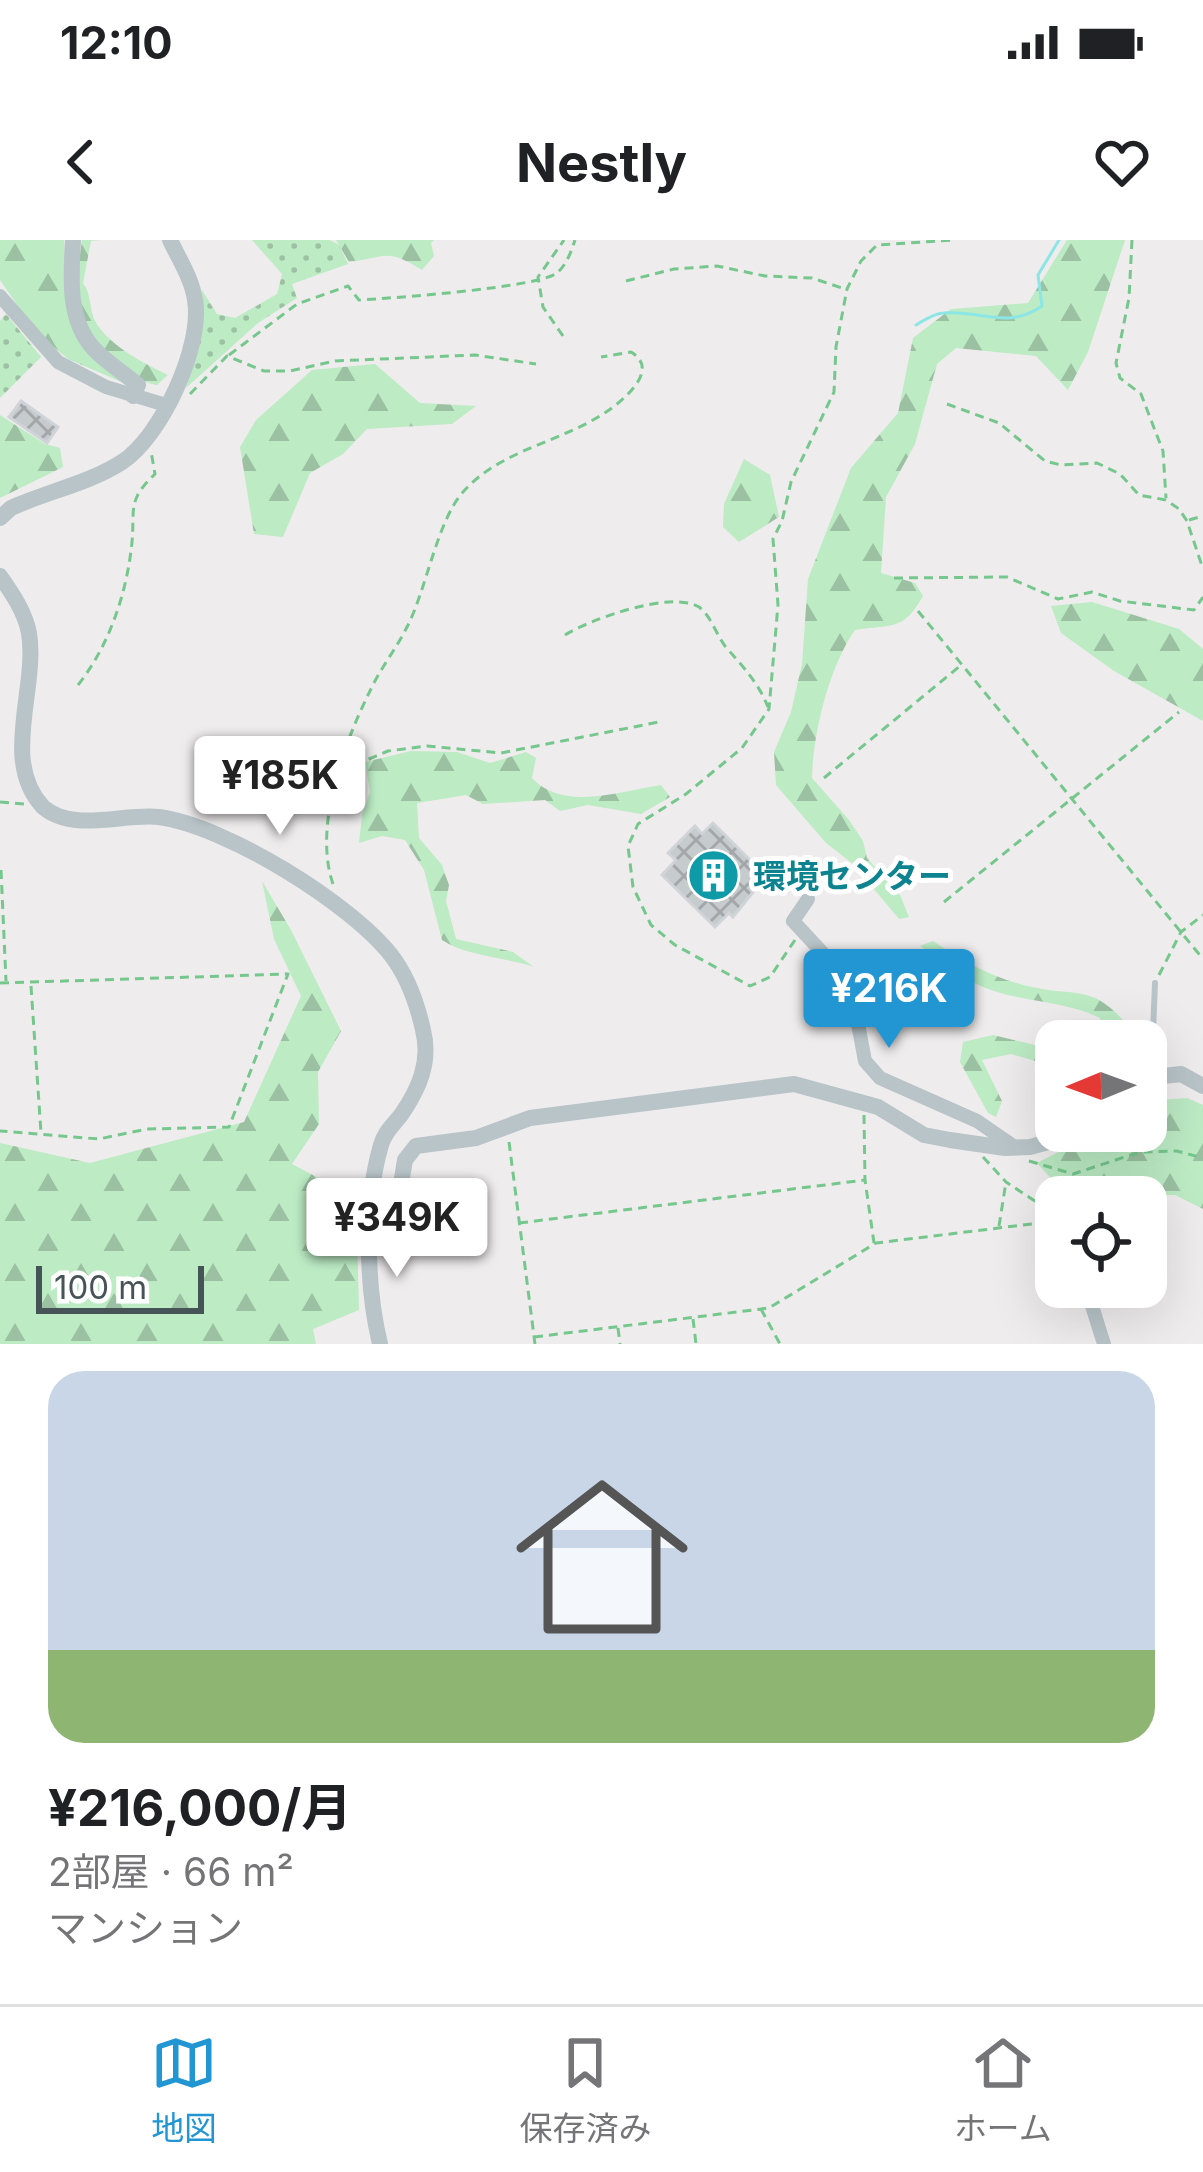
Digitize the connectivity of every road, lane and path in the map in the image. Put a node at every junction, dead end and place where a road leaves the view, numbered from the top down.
1 (73, 240) edge
2 (170, 240) edge
3 (564, 240) edge
4 (575, 240) edge
5 (953, 240) edge
6 (1132, 240) edge
7 (538, 278) junction
8 (626, 281) dead end
9 (847, 289) junction
10 (0, 296) edge
11 (563, 336) dead end
12 (227, 356) junction
13 (601, 357) dead end
14 (536, 364) dead end
15 (133, 396) junction
16 (174, 404) junction
17 (947, 404) dead end
18 (150, 437) junction
19 (1166, 500) junction
20 (1203, 516) edge
21 (0, 518) edge
22 (1187, 521) junction
23 (1203, 569) edge
24 (0, 576) edge
25 (894, 578) dead end
26 (1203, 597) edge
27 (918, 611) dead end
28 (565, 635) dead end
29 (962, 664) junction
30 (77, 685) dead end
31 (769, 709) junction
32 (1179, 712) dead end
33 (659, 722) dead end
34 (340, 772) junction
35 (824, 778) dead end
36 (37, 799) junction
37 (1072, 799) junction
38 (0, 802) edge
39 (1, 870) edge
40 (808, 899) dead end
41 (944, 902) dead end
42 (343, 911) junction
43 (1203, 915) edge
44 (802, 931) junction
45 (1181, 932) junction
46 (1203, 959) edge
47 (1155, 982) joint
48 (3, 983) edge
49 (31, 984) junction
50 (1154, 1020) edge
51 (1167, 1075) edge
52 (1203, 1086) edge
53 (864, 1102) junction
54 (507, 1129) junction
55 (0, 1131) edge
56 (41, 1134) junction
57 (970, 1143) junction
58 (1035, 1146) edge
59 (1014, 1152) junction
60 (1203, 1158) edge
61 (865, 1180) junction
62 (1006, 1183) junction
63 (1035, 1203) edge
64 (372, 1221) junction
65 (519, 1222) junction
66 (1035, 1222) edge
67 (998, 1228) junction
68 (874, 1244) junction
69 (1093, 1308) edge
70 (761, 1309) junction
71 (692, 1317) junction
72 (618, 1327) junction
73 (534, 1341) edge
74 (380, 1344) edge
75 (620, 1344) edge
76 (696, 1344) edge
77 (780, 1344) edge
78 (1104, 1344) edge

1 - 15 street
2 - 16 street
3 - 7 path
4 - 7 path
5 - 9 path
6 - 19 path
7 - 11 path
7 - 12 path
8 - 9 path
9 - 31 path
10 - 15 street
12 - 14 path
12 - 16 path
13 - 34 path
15 - 16 street
16 - 18 street
17 - 19 path
18 - 21 street
18 - 30 path
19 - 22 path
20 - 22 path
22 - 23 path
24 - 36 street
25 - 26 path
27 - 29 path
28 - 31 path
29 - 35 path
29 - 37 path
31 - 44 path
32 - 37 path
33 - 34 path
34 - 42 path
36 - 38 path
36 - 42 street
37 - 41 path
37 - 45 path
39 - 48 path
40 - 44 street
42 - 64 street
43 - 45 path
44 - 59 street
45 - 46 path
45 - 47 path
47 - 50 lane
48 - 49 path
49 - 56 path
49 - 56 path
51 - 52 street
53 - 54 street
53 - 57 street
53 - 61 path
54 - 64 street
54 - 65 path
55 - 56 path
57 - 59 street
57 - 62 path
58 - 59 street
59 - 60 path
61 - 65 path
61 - 68 path
62 - 63 path
62 - 67 path
64 - 74 street
65 - 73 path
66 - 67 path
67 - 68 path
68 - 70 path
69 - 78 street
70 - 71 path
70 - 77 path
71 - 72 path
71 - 76 path
72 - 73 path
72 - 75 path

